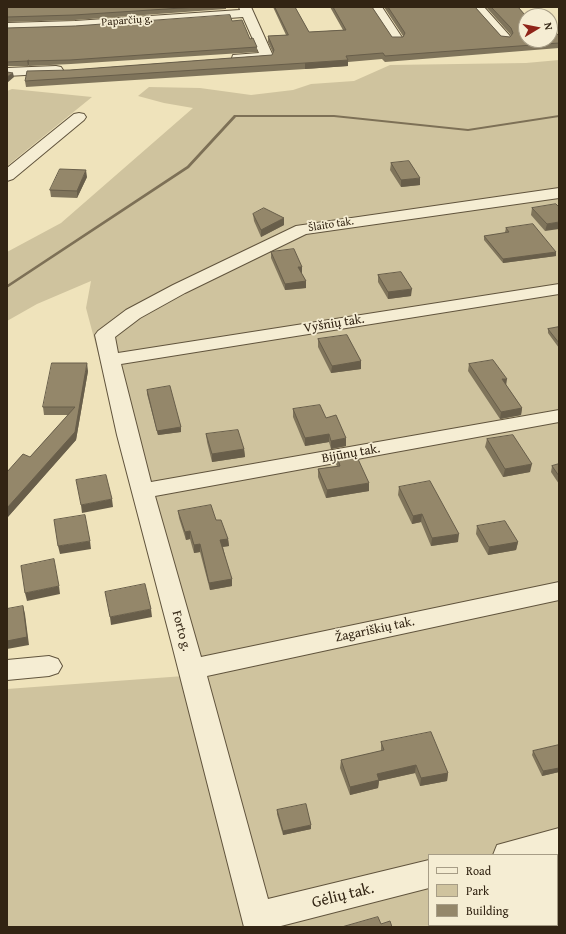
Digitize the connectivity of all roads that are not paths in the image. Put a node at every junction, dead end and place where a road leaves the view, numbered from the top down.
1 (376, 7) edge
2 (478, 7) edge
3 (247, 10) edge
4 (7, 27) edge
5 (504, 38) edge
6 (397, 39) edge
7 (227, 58) edge
8 (71, 70) edge
9 (7, 72) edge
10 (79, 117) dead end
11 (7, 176) edge
12 (559, 193) edge
13 (559, 289) edge
14 (105, 335) joint
15 (110, 360) junction
16 (559, 416) edge
17 (143, 491) junction
18 (559, 591) edge
19 (49, 666) dead end
20 (192, 669) junction
21 (7, 670) edge
22 (559, 842) edge
23 (512, 854) edge
24 (428, 874) edge
25 (258, 922) edge

1 - 6 street
2 - 5 street
3 - 4 street, Paparčių g.
3 - 7 street
8 - 9 street
10 - 11 street
12 - 14 street, Šlaito tak.
13 - 15 street, Vyšnių tak.
14 - 15 street, Forto g.
15 - 17 street, Forto g.
16 - 17 street, Bijūnų tak.
17 - 20 street, Forto g.
18 - 20 street, Žagariškių tak.
19 - 21 street
20 - 25 street, Forto g.
22 - 23 street
24 - 25 street, Gėlių tak.

